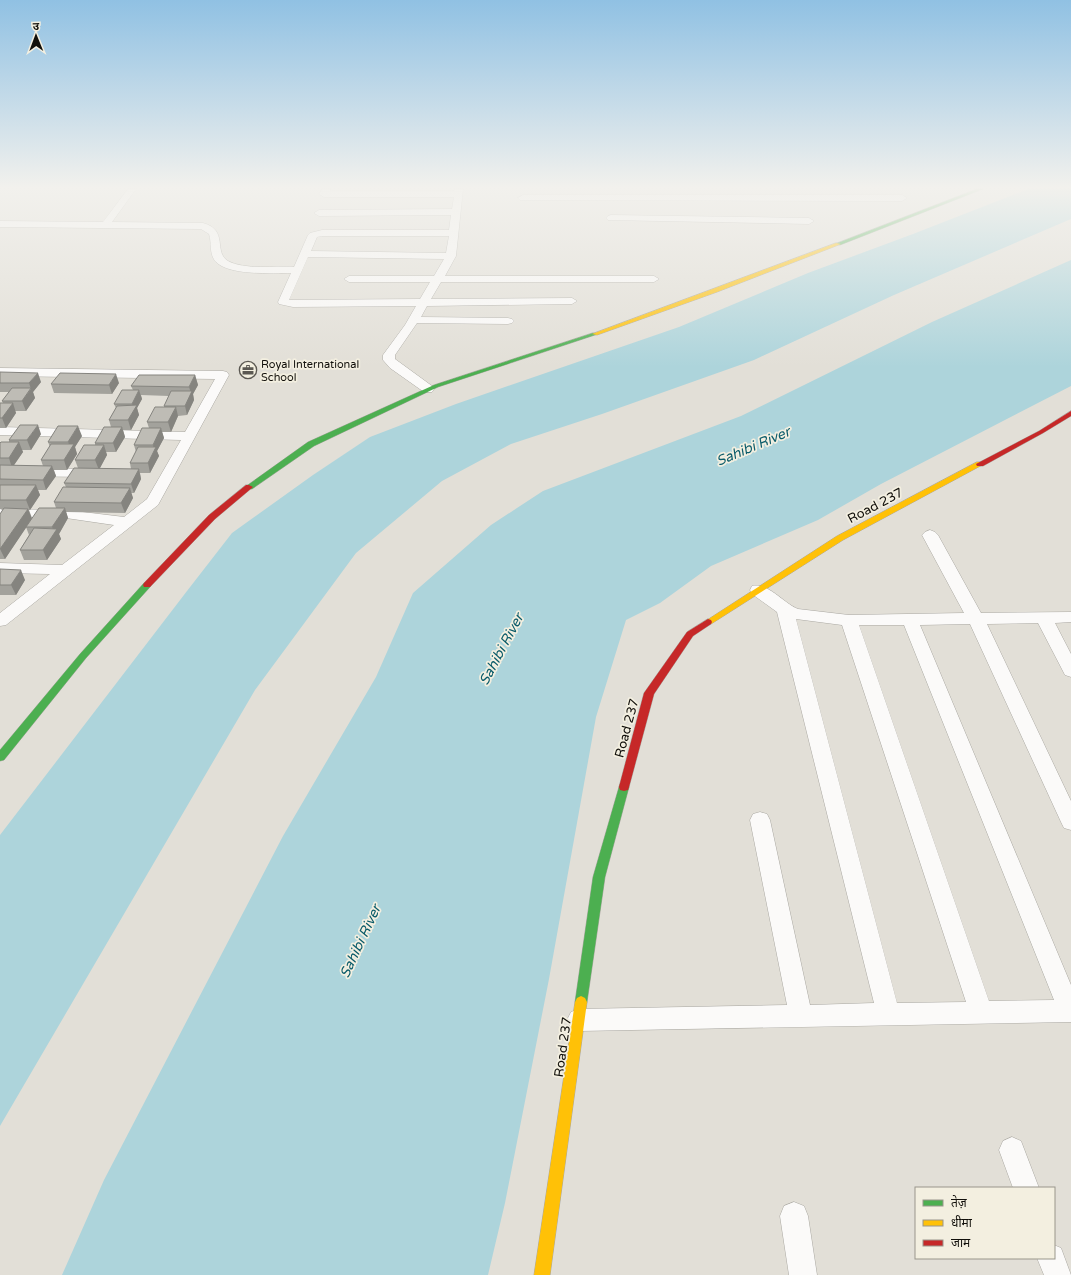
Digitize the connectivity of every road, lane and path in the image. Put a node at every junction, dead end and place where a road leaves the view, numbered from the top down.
1 (216, 248) edge
2 (307, 248) edge
3 (451, 248) edge
4 (826, 248) edge
5 (305, 254) junction
6 (450, 256) junction
7 (298, 270) junction
8 (349, 279) dead end
9 (654, 279) dead end
10 (437, 280) junction
11 (572, 301) dead end
12 (423, 303) junction
13 (414, 320) junction
14 (508, 321) dead end
15 (0, 372) edge
16 (428, 389) junction
17 (1071, 413) edge
18 (0, 431) edge
19 (189, 436) junction
20 (0, 472) edge
21 (108, 473) edge
22 (0, 513) edge
23 (127, 522) junction
24 (930, 535) dead end
25 (0, 568) edge
26 (65, 570) junction
27 (758, 590) junction
28 (786, 610) junction
29 (1071, 617) edge
30 (1044, 618) junction
31 (976, 619) junction
32 (849, 620) junction
33 (910, 620) junction
34 (0, 621) edge
35 (1071, 671) edge
36 (0, 757) edge
37 (760, 820) dead end
38 (1071, 822) edge
39 (1071, 1010) edge
40 (981, 1012) junction
41 (888, 1014) junction
42 (801, 1016) junction
43 (579, 1020) junction
44 (1012, 1150) dead end
45 (1026, 1187) edge
46 (794, 1216) dead end
47 (1052, 1259) edge
48 (542, 1275) edge
49 (804, 1275) edge
50 (1058, 1275) edge

1 - 7 street
2 - 5 street
3 - 6 street
4 - 16 street
5 - 6 street
5 - 7 street
6 - 10 street
7 - 12 street
8 - 10 street
9 - 10 street
10 - 12 street
11 - 12 street
12 - 13 street
13 - 14 street
13 - 16 street
15 - 19 street
16 - 36 street
17 - 27 street, Road 237
18 - 19 street
19 - 23 street
20 - 21 street
22 - 23 street
23 - 26 street
24 - 31 street
25 - 26 street
26 - 34 street
27 - 28 street
27 - 43 street, Road 237
28 - 32 street
28 - 41 street
29 - 30 street
30 - 31 street
30 - 35 street
31 - 33 street
31 - 38 street
32 - 33 street
32 - 40 street
33 - 39 street
37 - 42 street
39 - 40 street
40 - 41 street
41 - 42 street
42 - 43 street
43 - 48 street, Road 237
44 - 45 street
46 - 49 street
47 - 50 street

